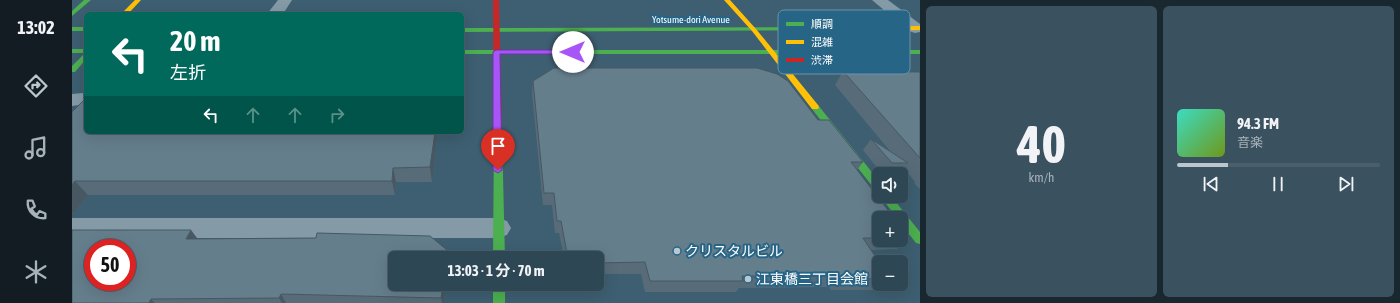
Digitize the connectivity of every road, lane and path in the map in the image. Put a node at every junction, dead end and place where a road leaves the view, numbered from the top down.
1 (88, 0) edge
2 (138, 0) edge
3 (285, 0) edge
4 (496, 0) edge
5 (727, 0) edge
6 (880, 0) edge
7 (893, 10) edge
8 (126, 12) edge
9 (276, 12) edge
10 (72, 14) edge
11 (72, 29) edge
12 (84, 29) edge
13 (464, 30) edge
14 (496, 30) junction
15 (754, 30) junction
16 (778, 30) edge
17 (72, 51) edge
18 (84, 51) edge
19 (464, 52) edge
20 (496, 52) junction
21 (772, 52) junction
22 (778, 52) edge
23 (84, 57) edge
24 (778, 60) edge
25 (72, 70) edge
26 (789, 74) edge
27 (872, 179) edge
28 (891, 203) edge
29 (72, 228) edge
30 (498, 228) junction
31 (920, 240) edge
32 (499, 251) edge
33 (499, 291) edge
34 (499, 303) edge

1 - 10 main road
2 - 8 main road
3 - 9 street
4 - 14 main road
5 - 15 main road
6 - 7 street
11 - 12 main road
13 - 14 main road, Yotsume-dori Avenue
14 - 15 main road, Yotsume-dori Avenue
14 - 20 main road
15 - 16 main road, Yotsume-dori Avenue
15 - 21 main road
17 - 18 main road
19 - 20 main road
20 - 21 main road
20 - 30 main road
21 - 22 main road
21 - 24 main road
23 - 25 main road
26 - 27 main road
28 - 31 main road
29 - 30 street
30 - 32 main road
33 - 34 main road

